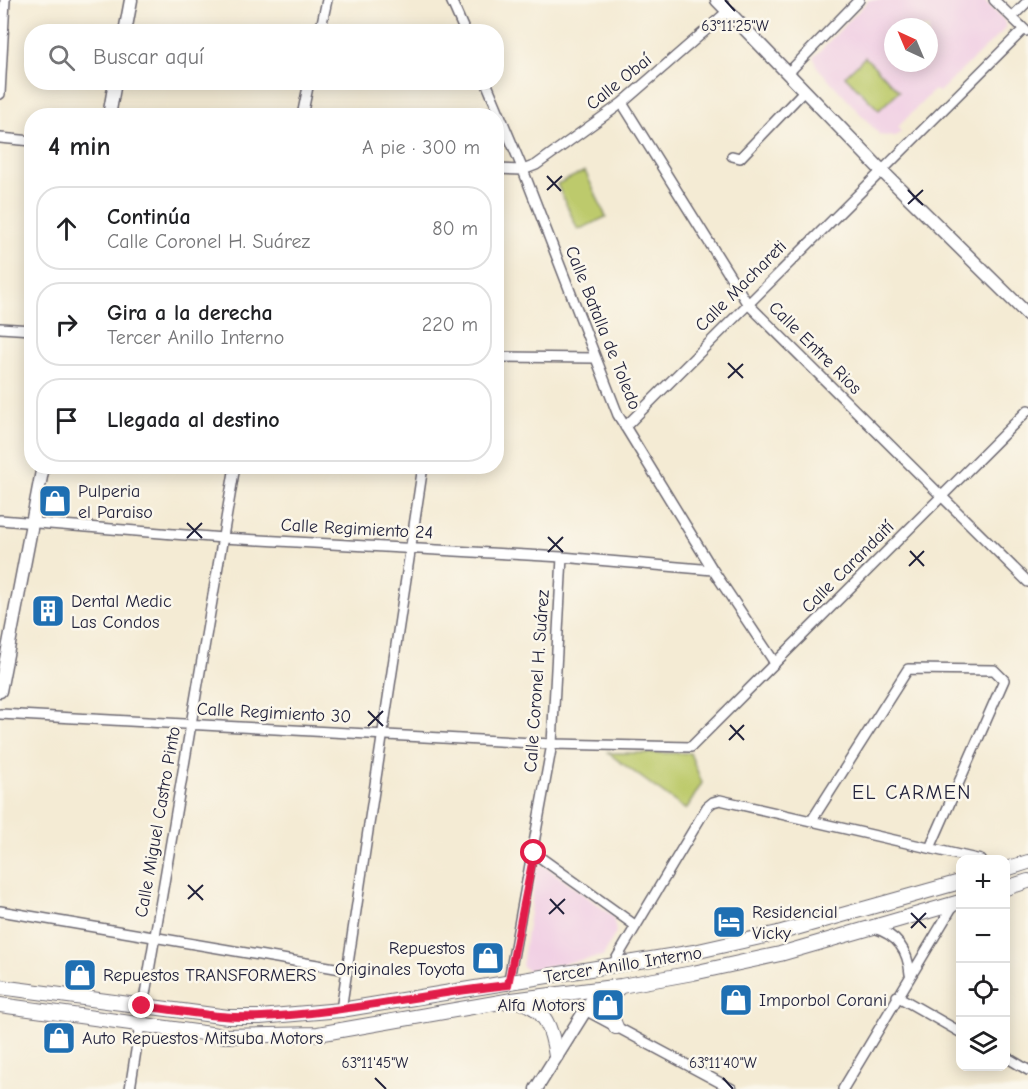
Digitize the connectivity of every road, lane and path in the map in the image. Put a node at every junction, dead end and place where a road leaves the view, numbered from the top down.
1 (5, 0) edge
2 (131, 0) edge
3 (327, 0) edge
4 (451, 0) edge
5 (717, 0) edge
6 (859, 0) edge
7 (994, 0) edge
8 (1028, 1) edge
9 (728, 11) junction
10 (1012, 17) junction
11 (126, 24) edge
12 (322, 24) edge
13 (462, 24) edge
14 (1026, 31) edge
15 (788, 74) junction
16 (114, 90) edge
17 (307, 90) edge
18 (489, 90) edge
19 (805, 90) junction
20 (0, 93) edge
21 (622, 103) junction
22 (110, 108) edge
23 (304, 108) edge
24 (497, 108) edge
25 (504, 124) edge
26 (0, 138) edge
27 (24, 140) edge
28 (732, 156) dead end
29 (504, 169) edge
30 (524, 170) junction
31 (881, 170) junction
32 (747, 303) junction
33 (1028, 315) edge
34 (0, 328) edge
35 (24, 330) edge
36 (504, 357) edge
37 (595, 358) junction
38 (1028, 410) edge
39 (625, 427) junction
40 (41, 474) edge
41 (234, 474) edge
42 (422, 474) edge
43 (941, 497) junction
44 (0, 520) edge
45 (32, 521) junction
46 (223, 538) junction
47 (411, 548) junction
48 (562, 556) junction
49 (713, 570) junction
50 (1028, 582) edge
51 (775, 663) junction
52 (0, 691) edge
53 (0, 714) edge
54 (191, 726) junction
55 (384, 735) junction
56 (552, 744) junction
57 (691, 747) joint
58 (812, 820) junction
59 (930, 848) junction
60 (534, 853) junction
61 (962, 855) edge
62 (1028, 862) edge
63 (1010, 866) edge
64 (1028, 881) edge
65 (956, 883) edge
66 (1010, 886) edge
67 (956, 903) edge
68 (956, 905) edge
69 (0, 910) edge
70 (636, 926) junction
71 (873, 927) junction
72 (155, 936) junction
73 (663, 958) junction
74 (612, 967) junction
75 (347, 970) junction
76 (910, 974) junction
77 (508, 985) junction
78 (621, 986) junction
79 (0, 987) edge
80 (491, 987) junction
81 (598, 990) junction
82 (47, 993) junction
83 (897, 996) junction
84 (0, 1000) edge
85 (512, 1000) junction
86 (0, 1005) edge
87 (142, 1006) junction
88 (340, 1010) junction
89 (585, 1010) junction
90 (140, 1025) junction
91 (616, 1027) junction
92 (956, 1030) edge
93 (318, 1034) junction
94 (556, 1056) junction
95 (1010, 1060) edge
96 (1028, 1070) edge
97 (130, 1089) edge
98 (536, 1089) edge
99 (732, 1089) edge
100 (843, 1089) edge

1 - 20 street
2 - 11 street
3 - 12 street
4 - 13 street
5 - 9 street
6 - 15 street
7 - 10 street
8 - 10 street
9 - 15 street
9 - 21 street, Calle Obaí
10 - 14 street
14 - 31 street, Calle Machareti
15 - 19 street
16 - 22 street
17 - 23 street
18 - 24 street, Calle Batalla de Toledo
19 - 28 street
19 - 31 street
21 - 30 street, Calle Obaí
21 - 32 street, Calle Entre Rios
25 - 30 street, Calle Batalla de Toledo
26 - 27 street
29 - 30 street
30 - 37 street, Calle Batalla de Toledo
31 - 32 street, Calle Machareti
31 - 33 street
32 - 39 street, Calle Machareti
32 - 43 street, Calle Entre Rios
34 - 35 street
36 - 37 street
37 - 39 street, Calle Batalla de Toledo
38 - 43 street, Calle Carandaití
39 - 49 street, Calle Batalla de Toledo
40 - 45 street
41 - 46 street, Calle Miguel Castro Pinto
42 - 47 street
43 - 50 street, Calle Entre Rios
43 - 51 street, Calle Carandaití
44 - 45 street, Calle Regimiento 24
45 - 46 street, Calle Regimiento 24
45 - 52 street
46 - 47 street, Calle Regimiento 24
46 - 54 street, Calle Miguel Castro Pinto
47 - 48 street, Calle Regimiento 24
47 - 55 street
48 - 49 street, Calle Regimiento 24
48 - 56 street, Calle Coronel H. Suárez
49 - 51 street, Calle Batalla de Toledo
51 - 57 street, Calle Carandaití
53 - 54 street, Calle Regimiento 30
54 - 55 street, Calle Regimiento 30
54 - 72 street, Calle Miguel Castro Pinto
55 - 56 street, Calle Regimiento 30
55 - 75 street
56 - 57 street, Calle Regimiento 30
56 - 60 street, Calle Coronel H. Suárez
58 - 59 street
58 - 59 street
58 - 70 street
59 - 61 street
60 - 70 street
60 - 77 street, Calle Coronel H. Suárez
62 - 63 main road
64 - 66 main road
65 - 73 main road, Tercer Anillo Interno
67 - 71 main road, Tercer Anillo Interno
68 - 76 street
69 - 72 street
70 - 74 street
71 - 76 street
71 - 78 main road, Tercer Anillo Interno
72 - 75 street
72 - 87 street, Calle Miguel Castro Pinto
73 - 74 main road, Tercer Anillo Interno
73 - 81 main road
74 - 77 main road, Tercer Anillo Interno
75 - 88 street
76 - 83 street
77 - 80 main road, Tercer Anillo Interno
78 - 81 main road, Tercer Anillo Interno
78 - 91 main road
79 - 82 main road, Tercer Anillo Interno
80 - 81 main road
80 - 88 main road, Tercer Anillo Interno
81 - 85 main road, Tercer Anillo Interno
81 - 89 street
82 - 84 main road
82 - 87 main road, Tercer Anillo Interno
83 - 92 street
83 - 100 street
85 - 93 main road, Tercer Anillo Interno
85 - 94 main road
86 - 90 main road, Tercer Anillo Interno
87 - 88 main road, Tercer Anillo Interno
88 - 93 main road
89 - 91 street
89 - 94 street
90 - 93 main road, Tercer Anillo Interno
90 - 97 street
91 - 99 street
94 - 98 street
95 - 96 street

